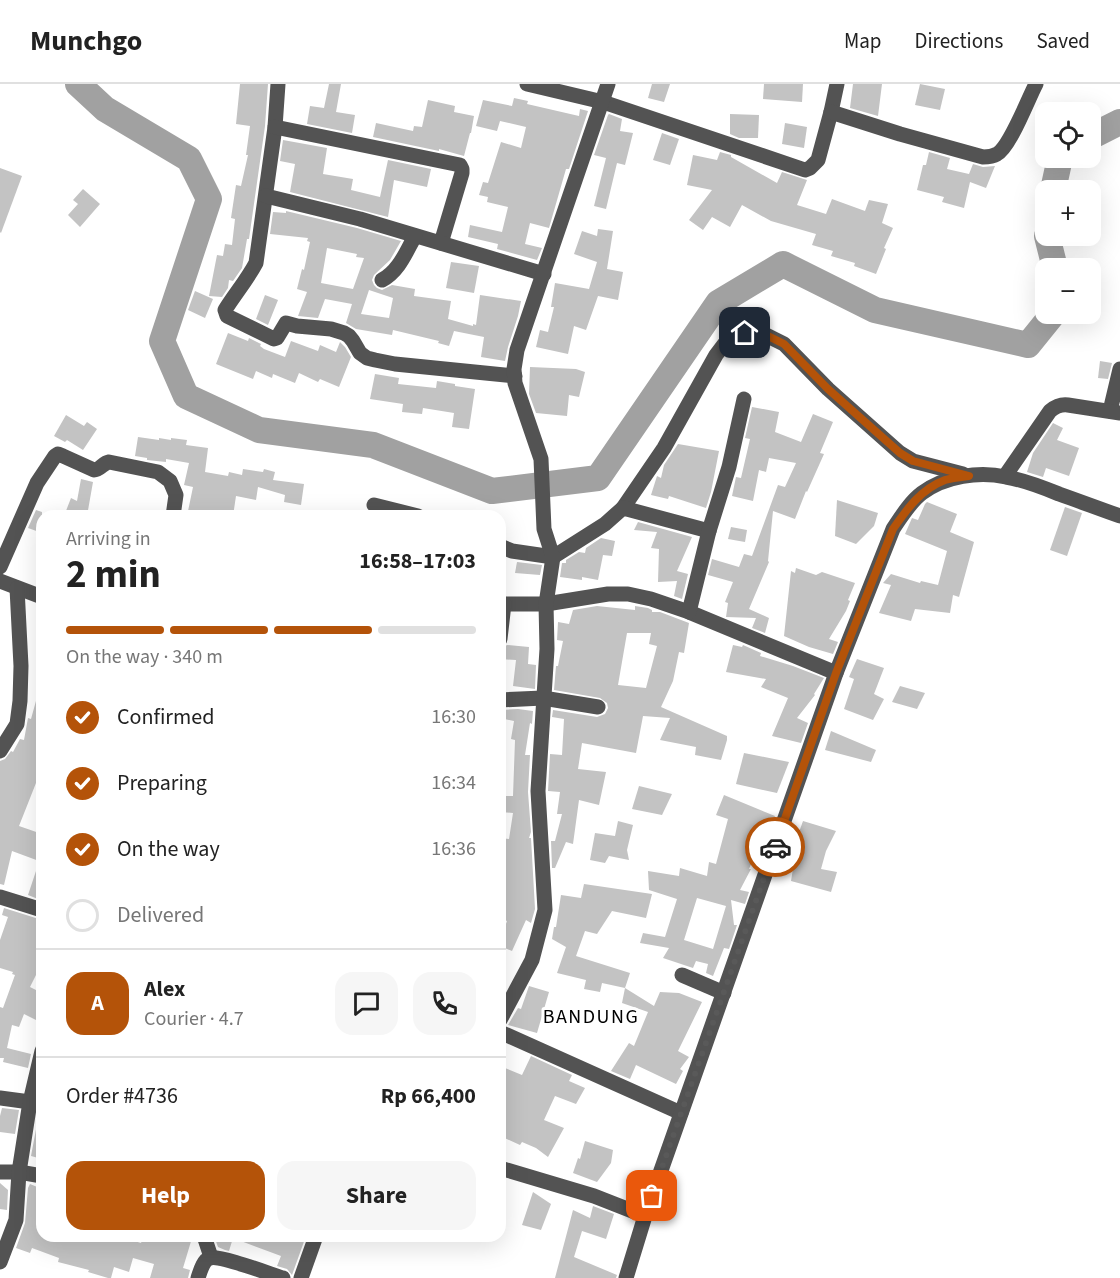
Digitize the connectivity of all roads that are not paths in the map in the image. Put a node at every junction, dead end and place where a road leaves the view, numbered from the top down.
1 (278, 84) edge
2 (527, 84) edge
3 (608, 84) edge
4 (837, 84) edge
5 (1036, 84) edge
6 (603, 102) junction
7 (831, 112) junction
8 (275, 127) junction
9 (266, 196) junction
10 (415, 236) junction
11 (441, 243) junction
12 (544, 274) junction
13 (382, 280) dead end
14 (1120, 369) edge
15 (515, 376) junction
16 (744, 399) dead end
17 (1115, 412) edge
18 (969, 476) junction
19 (1005, 476) junction
20 (374, 505) dead end
21 (623, 508) junction
22 (173, 510) edge
23 (394, 510) edge
24 (1120, 516) edge
25 (709, 531) junction
26 (506, 548) edge
27 (553, 557) junction
28 (0, 567) edge
29 (0, 581) edge
30 (17, 588) junction
31 (36, 595) edge
32 (506, 604) edge
33 (546, 604) junction
34 (688, 612) junction
35 (836, 673) junction
36 (543, 698) junction
37 (506, 700) edge
38 (598, 707) dead end
39 (0, 751) edge
40 (0, 897) edge
41 (36, 908) edge
42 (682, 975) dead end
43 (724, 993) junction
44 (506, 1009) edge
45 (506, 1035) edge
46 (36, 1076) edge
47 (0, 1098) edge
48 (30, 1102) junction
49 (681, 1113) junction
50 (506, 1170) edge
51 (0, 1172) edge
52 (19, 1172) junction
53 (36, 1175) edge
54 (645, 1216) junction
55 (206, 1242) edge
56 (314, 1242) edge
57 (211, 1257) junction
58 (0, 1262) edge
59 (198, 1278) edge
60 (283, 1278) edge
61 (301, 1278) edge
62 (626, 1278) edge

1 - 8 street
2 - 6 street
3 - 6 street
4 - 7 street
5 - 7 street
6 - 7 street
6 - 12 street
8 - 9 street
8 - 11 street
9 - 10 street
9 - 15 street
10 - 11 street
10 - 13 street
11 - 12 street
12 - 15 street
14 - 17 street
15 - 27 street
16 - 25 street
17 - 19 street
18 - 19 street
18 - 21 street
18 - 35 street
19 - 24 street
20 - 23 street
21 - 25 street
21 - 27 street
22 - 28 street
25 - 34 street
26 - 27 street
27 - 33 street
29 - 30 street
30 - 31 street
30 - 39 street
32 - 33 street
33 - 34 street
33 - 36 street
34 - 35 street
35 - 43 street
36 - 37 street
36 - 38 street
36 - 44 street
40 - 41 street
42 - 43 street
43 - 49 street
45 - 49 street
46 - 48 street
47 - 48 street
48 - 52 street
49 - 54 street
50 - 54 street
51 - 52 street
52 - 53 street
52 - 58 street
54 - 62 street
55 - 57 street
56 - 61 street
57 - 59 street
57 - 60 street

